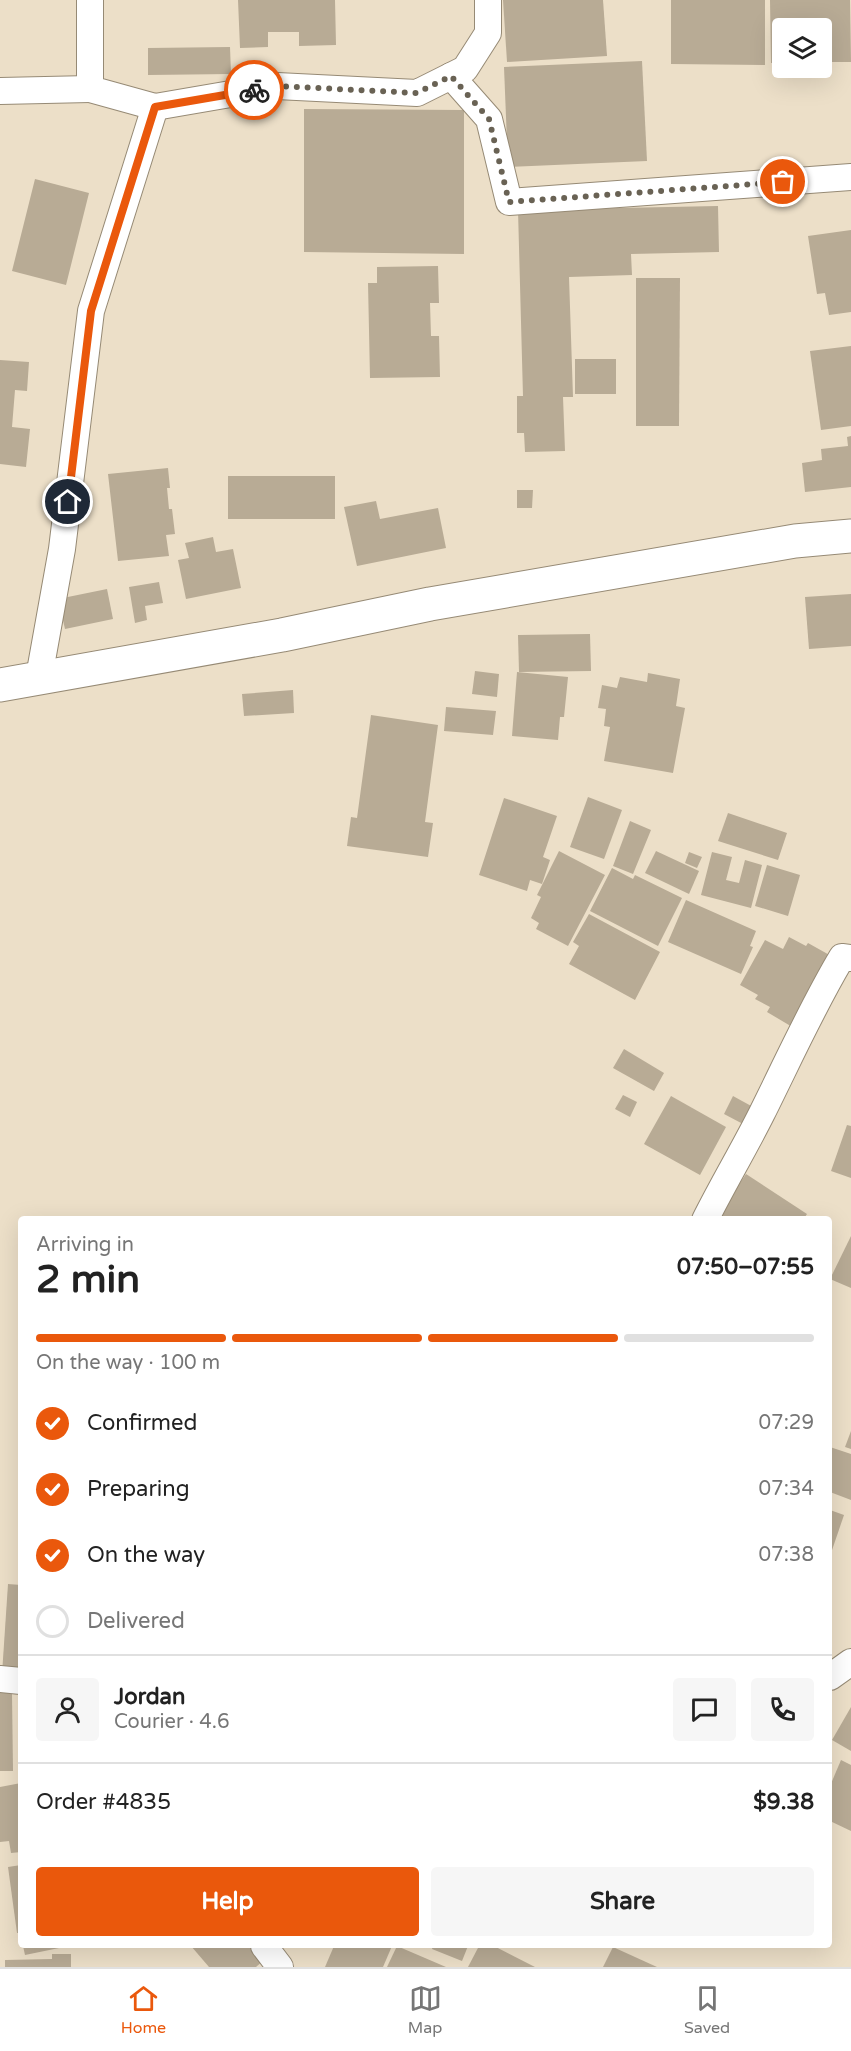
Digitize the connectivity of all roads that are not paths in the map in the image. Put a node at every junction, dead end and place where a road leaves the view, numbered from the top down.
1 (90, 0) edge
2 (488, 0) edge
3 (451, 76) junction
4 (90, 89) junction
5 (0, 91) edge
6 (155, 107) junction
7 (851, 177) edge
8 (851, 536) edge
9 (39, 677) junction
10 (0, 685) edge
11 (851, 958) edge
12 (707, 1216) edge
13 (851, 1662) edge
14 (832, 1676) edge
15 (0, 1679) edge
16 (18, 1681) edge
17 (266, 1948) edge
18 (280, 1967) edge

1 - 4 street
2 - 3 street
3 - 6 street
3 - 7 street
4 - 5 street
4 - 6 street
6 - 9 street
8 - 9 street
9 - 10 street
11 - 12 street
13 - 14 street
15 - 16 street
17 - 18 street

